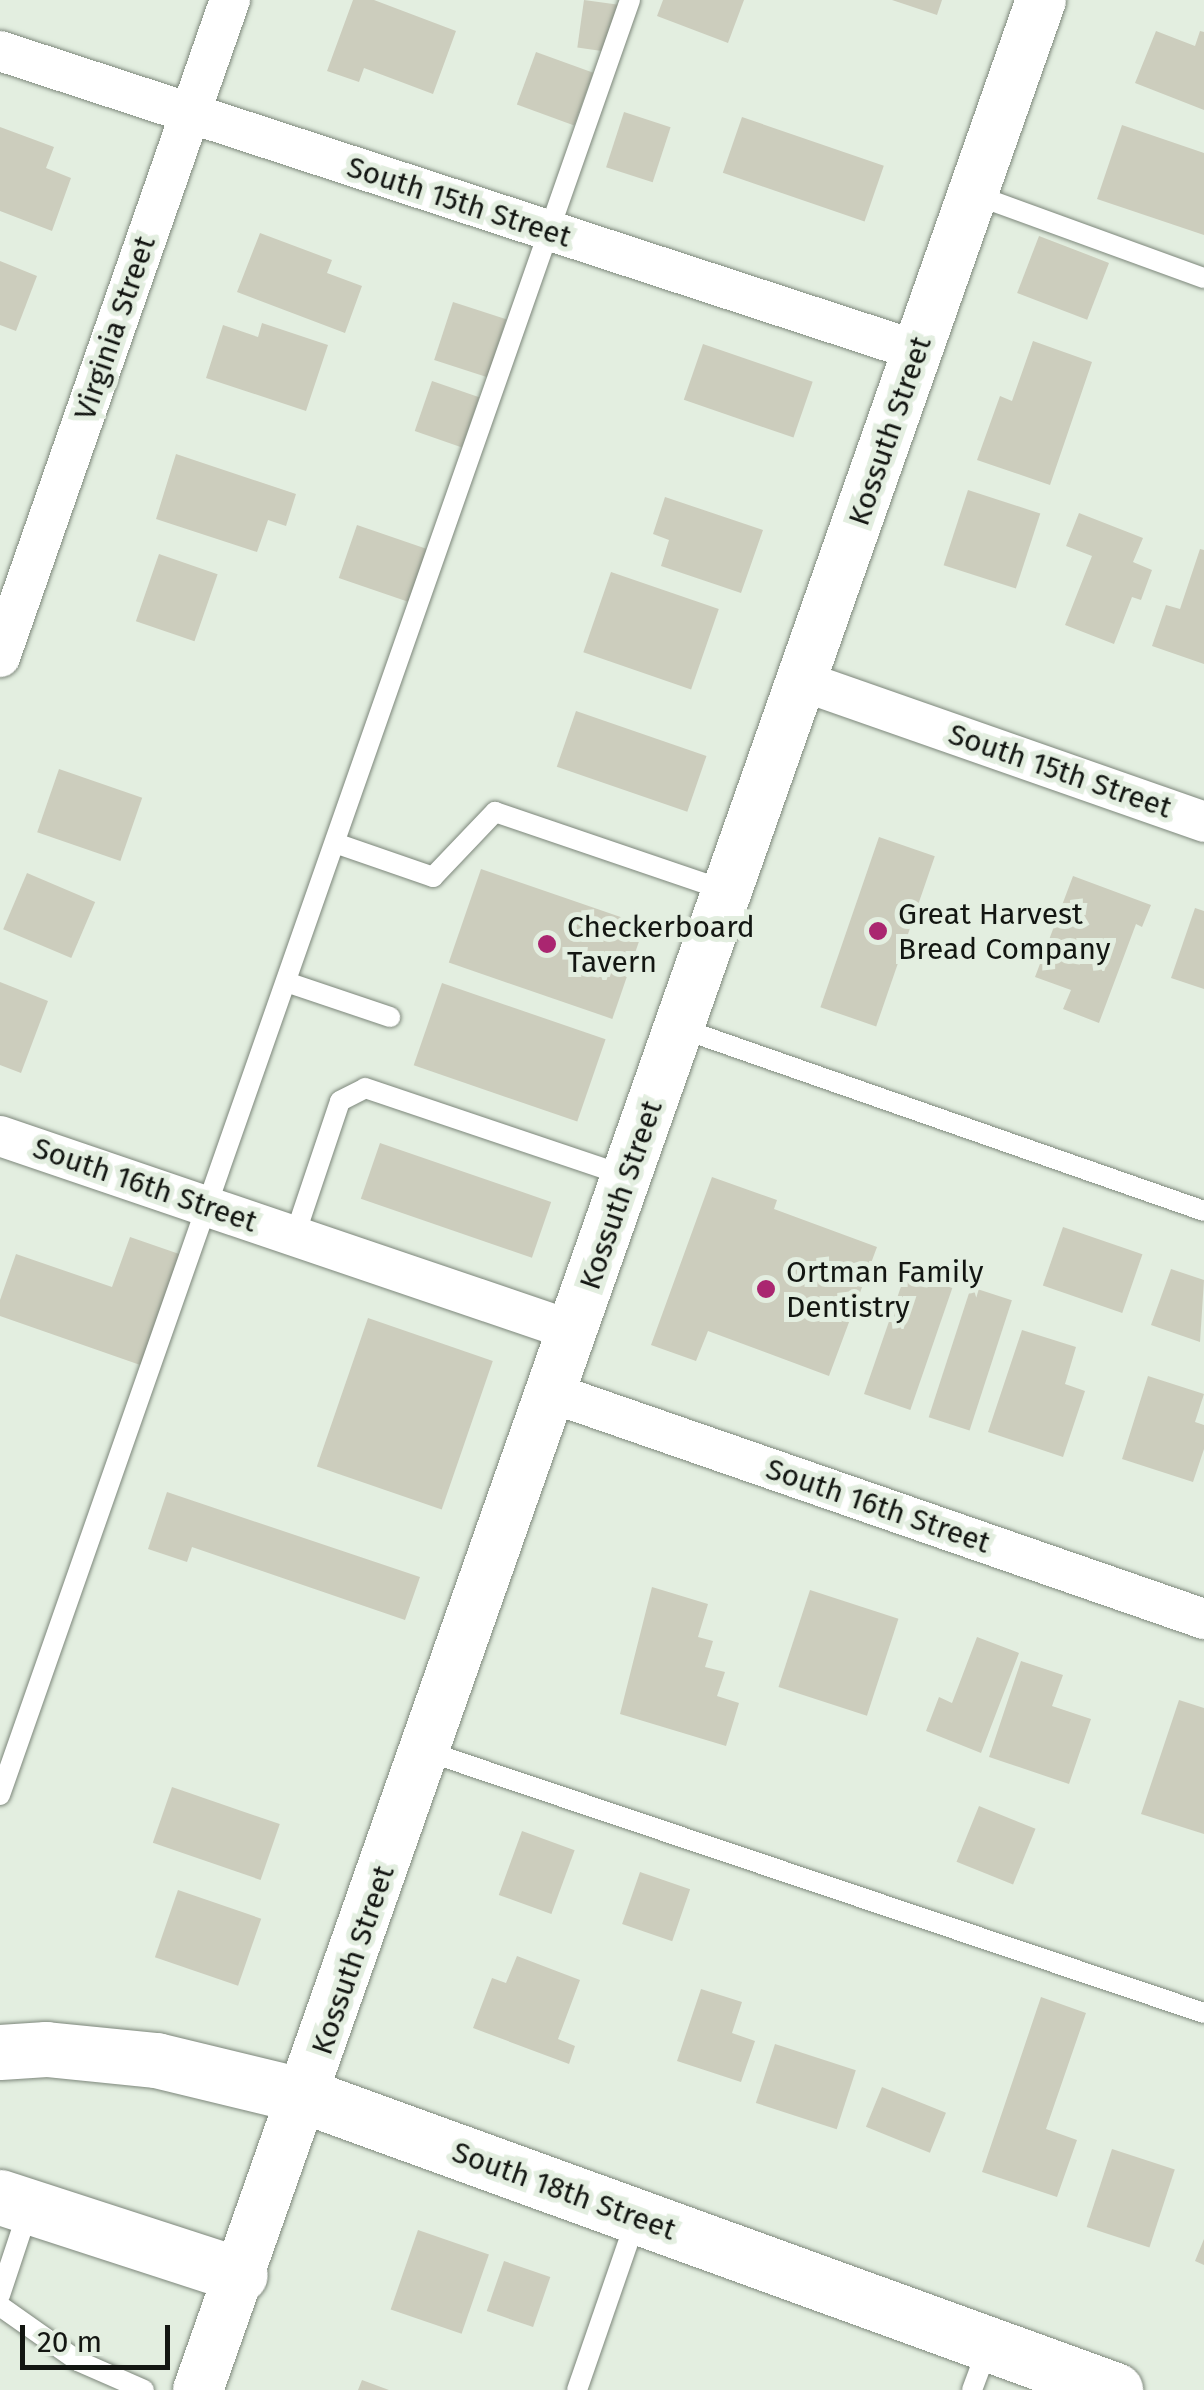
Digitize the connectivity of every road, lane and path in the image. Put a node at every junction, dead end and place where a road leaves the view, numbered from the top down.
1 (230, 0) edge
2 (630, 0) edge
3 (1041, 0) edge
4 (0, 51) edge
5 (189, 115) junction
6 (973, 194) junction
7 (548, 232) junction
8 (1204, 278) edge
9 (918, 351) junction
10 (0, 657) edge
11 (802, 681) junction
12 (1204, 822) edge
13 (335, 843) junction
14 (729, 892) junction
15 (286, 982) junction
16 (390, 1017) dead end
17 (680, 1028) junction
18 (0, 1136) edge
19 (628, 1177) junction
20 (208, 1206) junction
21 (1204, 1211) edge
22 (294, 1235) junction
23 (574, 1330) junction
24 (552, 1393) junction
25 (1204, 1619) edge
26 (426, 1751) junction
27 (0, 1795) edge
28 (1204, 2014) edge
29 (0, 2052) edge
30 (305, 2096) junction
31 (15, 2202) edge
32 (637, 2218) junction
33 (240, 2274) junction
34 (0, 2295) edge
35 (0, 2306) edge
36 (980, 2368) edge
37 (144, 2390) edge
38 (198, 2390) edge
39 (578, 2390) edge
40 (1114, 2390) edge

1 - 5 street, Virginia Street
2 - 7 lane
3 - 6 street, Kossuth Street
4 - 5 street, South 15th Street
5 - 7 street, South 15th Street
5 - 10 street, Virginia Street
6 - 8 lane
6 - 9 street, Kossuth Street
7 - 9 street, South 15th Street
7 - 13 lane
9 - 11 street, Kossuth Street
11 - 12 street, South 15th Street
11 - 14 street, Kossuth Street
13 - 14 lane
13 - 15 lane
14 - 17 street, Kossuth Street
15 - 16 lane
15 - 20 lane
17 - 19 street, Kossuth Street
17 - 21 lane
18 - 20 street, South 16th Street
19 - 22 lane
19 - 23 street, Kossuth Street
20 - 22 street, South 16th Street
20 - 27 lane
22 - 23 street, South 16th Street
23 - 24 street, Kossuth Street
24 - 25 street, South 16th Street
24 - 26 street, Kossuth Street
26 - 28 lane
26 - 30 street, Kossuth Street
29 - 30 main road, South 18th Street
30 - 32 main road, South 18th Street
30 - 33 street, Kossuth Street
31 - 33 main road
31 - 34 lane
32 - 36 main road, South 18th Street
32 - 39 lane
33 - 38 street, Kossuth Street
35 - 37 lane
36 - 40 main road, South 18th Street

